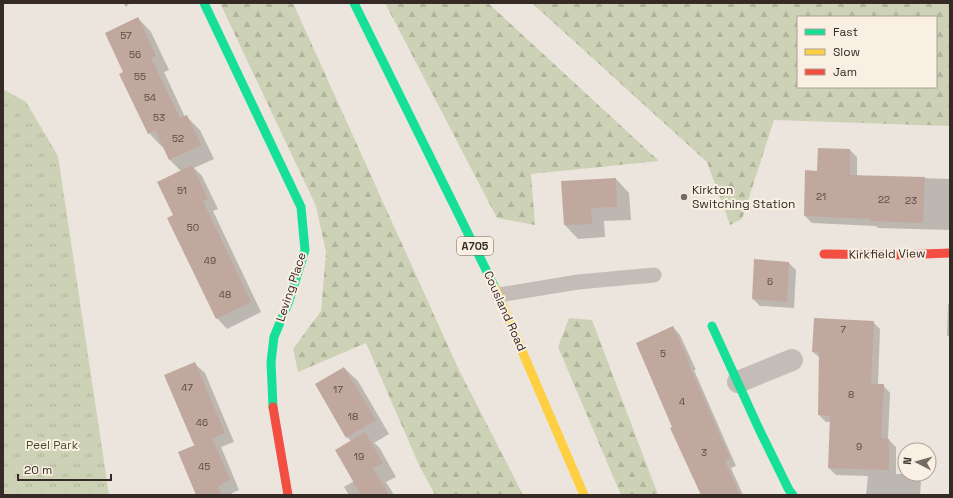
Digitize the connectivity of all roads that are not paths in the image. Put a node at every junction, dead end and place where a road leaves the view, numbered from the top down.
1 (204, 3) edge
2 (354, 3) edge
3 (950, 252) edge
4 (824, 254) dead end
5 (654, 274) dead end
6 (499, 295) junction
7 (712, 326) dead end
8 (792, 360) dead end
9 (738, 382) junction
10 (288, 495) edge
11 (584, 495) edge
12 (793, 495) edge

1 - 10 street, Leving Place
2 - 6 street, Cousland Road / A705
3 - 4 street, Kirkfield View
5 - 6 lane
6 - 11 street, Cousland Road / A705
7 - 9 street
8 - 9 street
9 - 12 street

